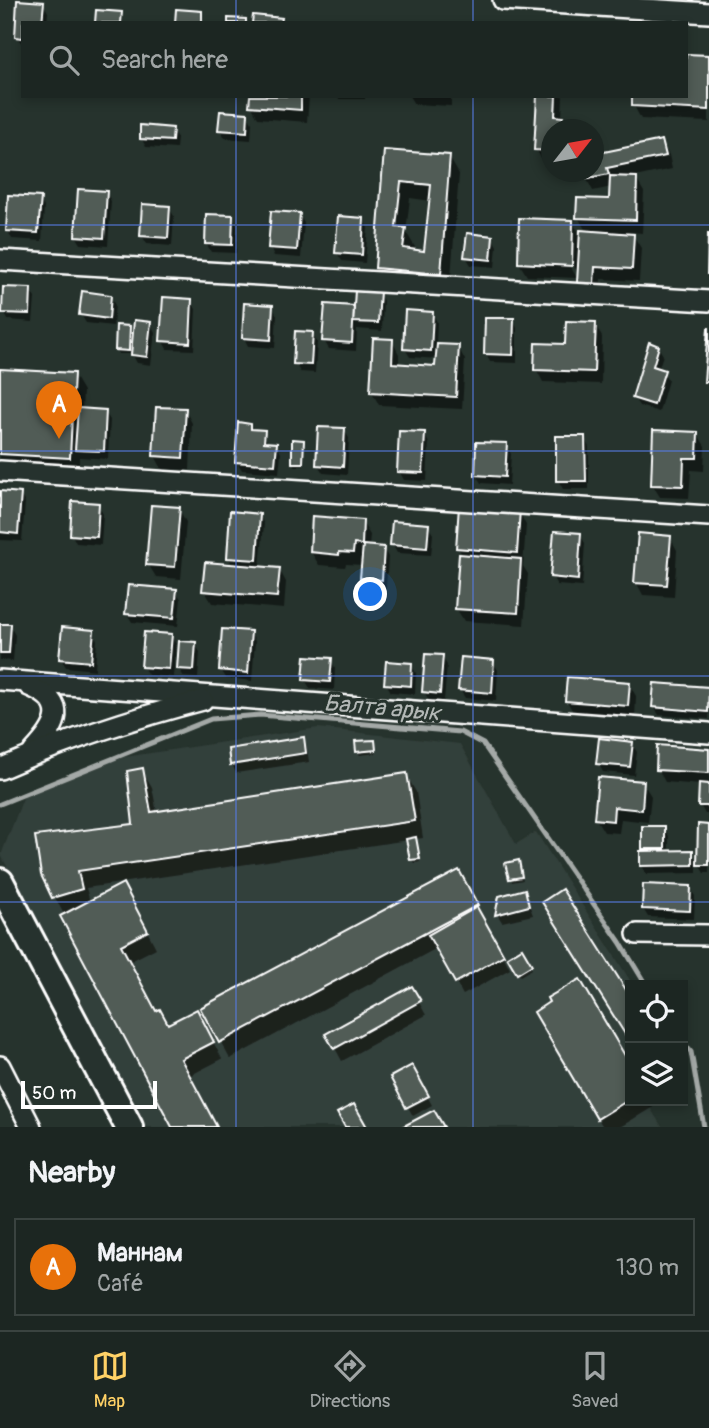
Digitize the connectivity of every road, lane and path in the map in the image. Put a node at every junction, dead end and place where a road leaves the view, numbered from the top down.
1 (503, 0) edge
2 (709, 13) edge
3 (0, 260) edge
4 (709, 302) edge
5 (0, 471) edge
6 (709, 516) edge
7 (9, 680) edge
8 (221, 696) junction
9 (709, 733) edge
10 (30, 755) junction
11 (0, 768) edge
12 (0, 882) edge
13 (0, 905) edge
14 (637, 934) dead end
15 (709, 936) edge
16 (0, 1066) edge
17 (31, 1127) edge
18 (115, 1127) edge
19 (129, 1127) edge

1 - 2 street
3 - 4 street
5 - 6 street
7 - 8 street
7 - 10 street
8 - 9 street
8 - 10 street
10 - 11 street
12 - 19 main road
13 - 18 main road
14 - 15 street
16 - 17 street

